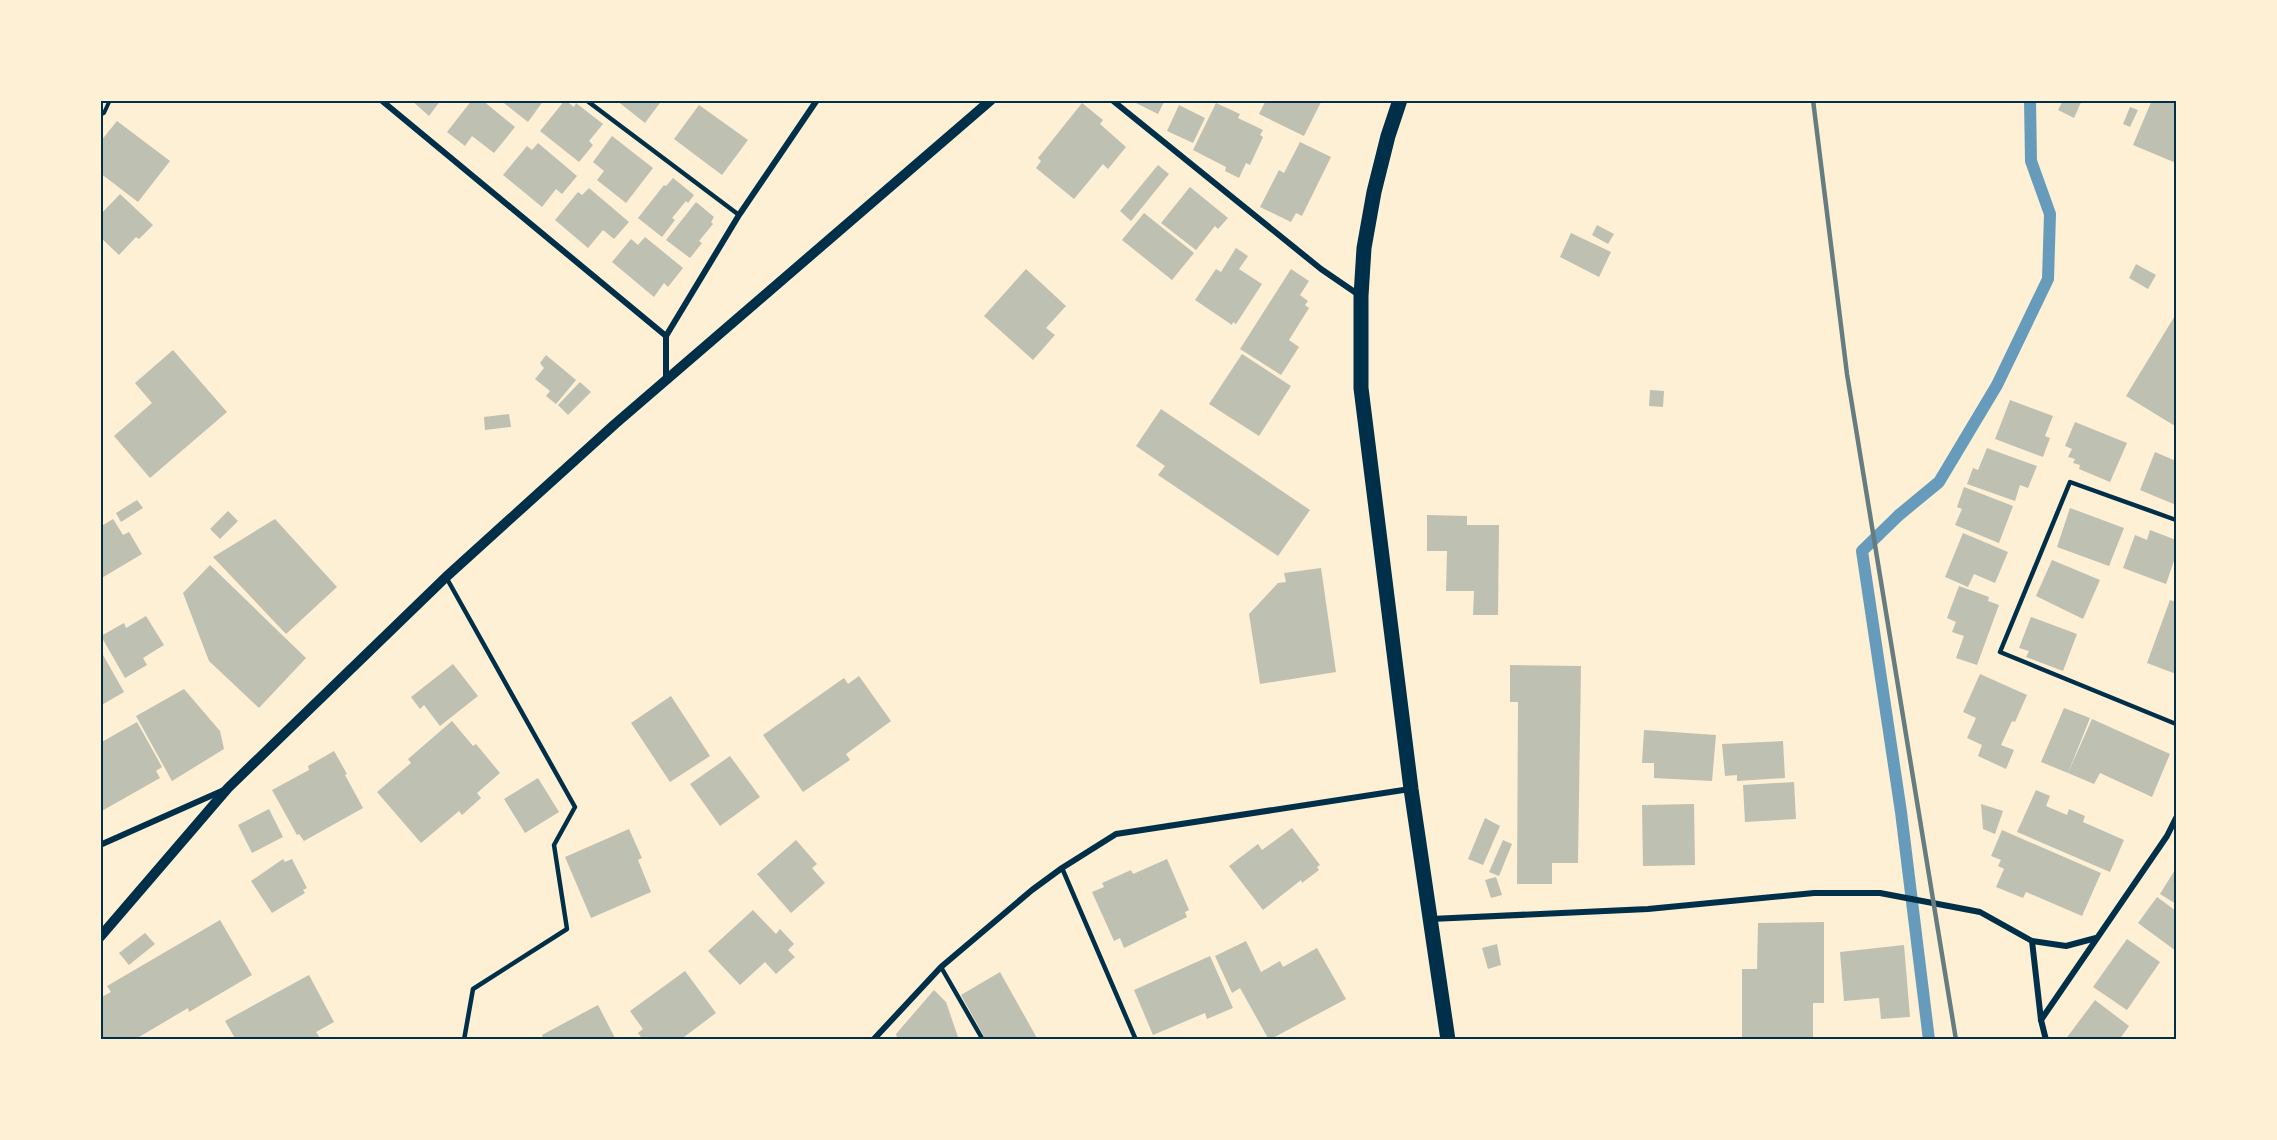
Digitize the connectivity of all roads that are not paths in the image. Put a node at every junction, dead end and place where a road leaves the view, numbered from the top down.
1 (381, 100) edge
2 (586, 100) edge
3 (817, 100) edge
4 (991, 100) edge
5 (1112, 100) edge
6 (1400, 100) edge
7 (739, 215) junction
8 (1361, 296) junction
9 (666, 336) junction
10 (666, 380) junction
11 (2176, 520) edge
12 (446, 577) junction
13 (2176, 724) edge
14 (228, 788) junction
15 (1411, 789) junction
16 (2176, 818) edge
17 (100, 844) edge
18 (1062, 868) junction
19 (1431, 920) junction
20 (100, 937) edge
21 (2096, 938) junction
22 (2032, 940) junction
23 (941, 967) junction
24 (2041, 1020) junction
25 (464, 1040) edge
26 (873, 1040) edge
27 (983, 1040) edge
28 (1136, 1040) edge
29 (1448, 1040) edge
30 (2046, 1040) edge

1 - 9 street
2 - 7 lane
3 - 7 street
4 - 10 street
5 - 8 street
6 - 8 main road
7 - 9 street
8 - 15 main road
9 - 10 street
10 - 12 street
11 - 13 lane
12 - 14 street
12 - 25 lane
14 - 17 street
14 - 20 street
15 - 18 street
15 - 19 main road
16 - 21 street
18 - 23 street
18 - 28 lane
19 - 22 street
19 - 29 main road
21 - 22 street
21 - 24 street
22 - 24 street
23 - 26 street
23 - 27 lane
24 - 30 street

